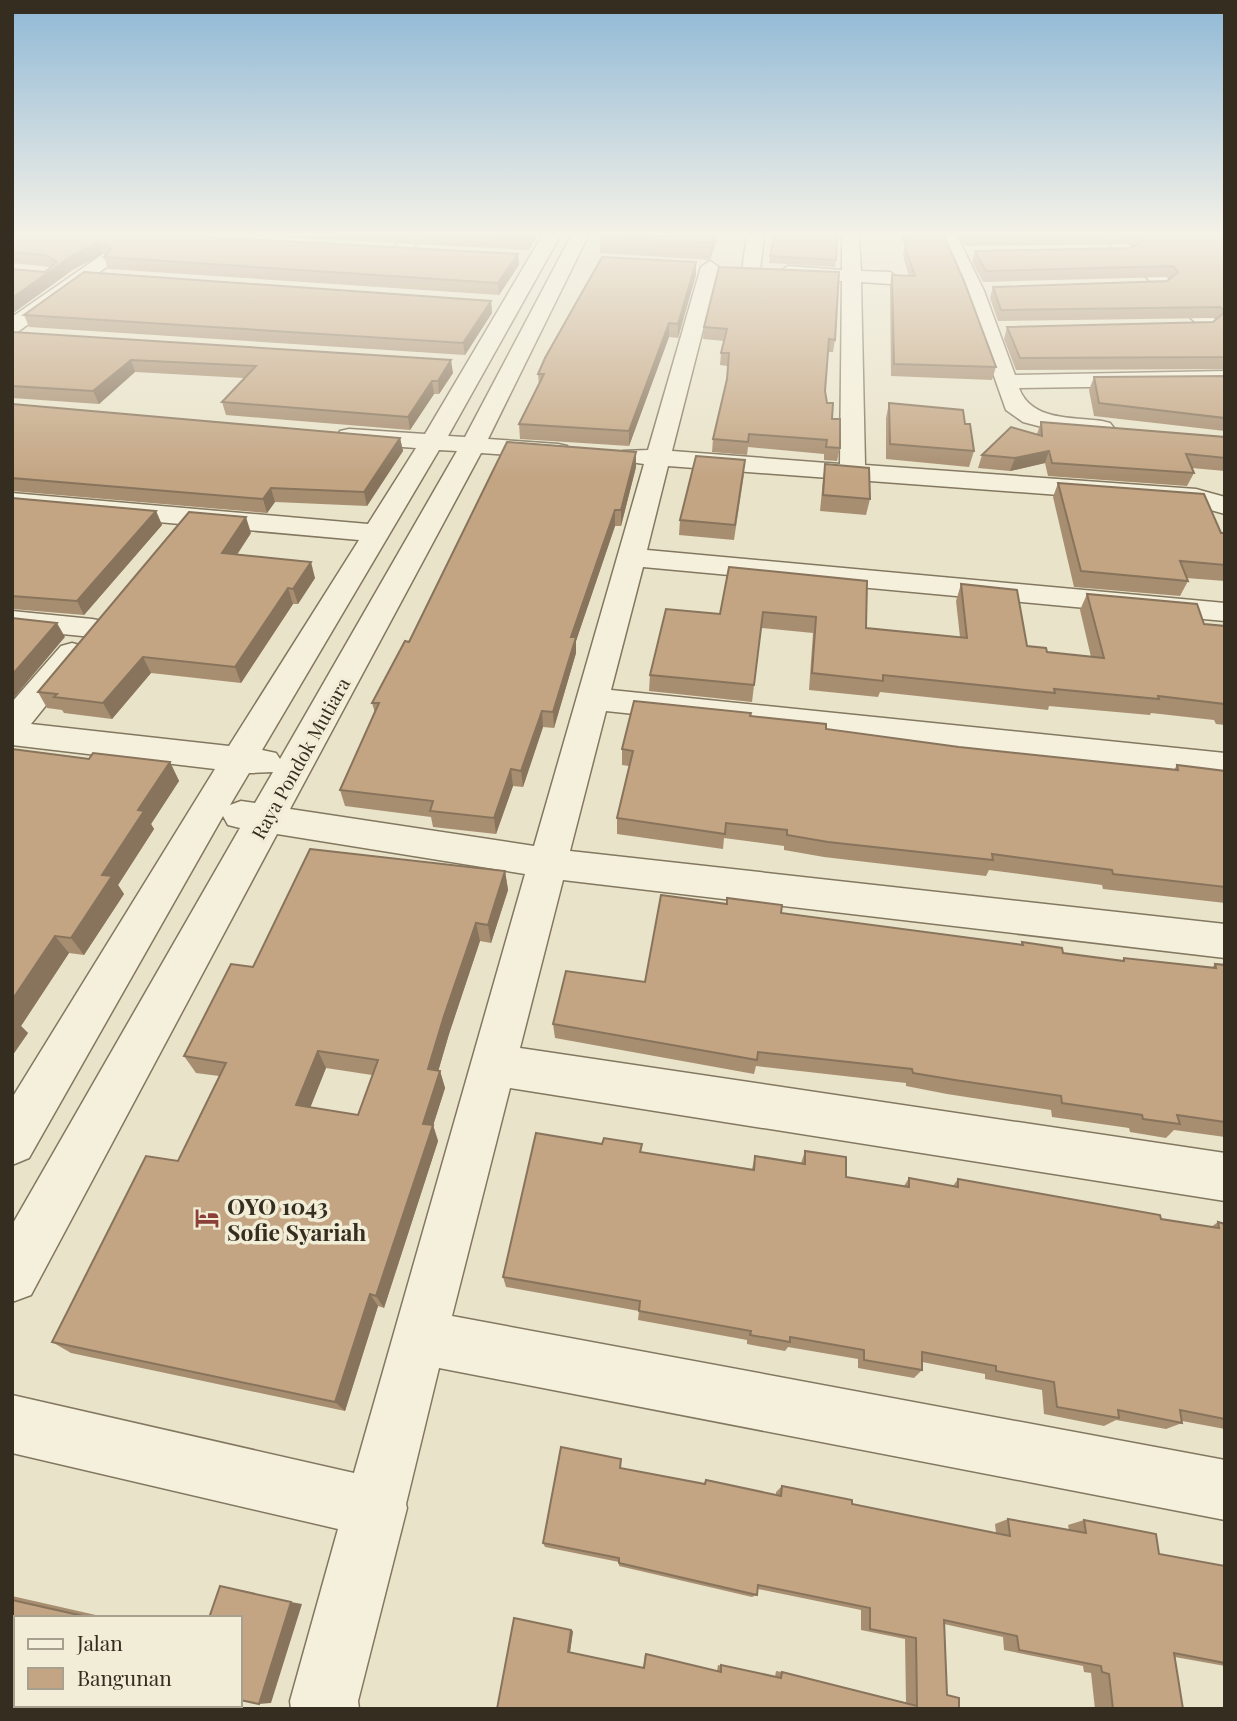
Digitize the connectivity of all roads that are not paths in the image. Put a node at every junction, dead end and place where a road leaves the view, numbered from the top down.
1 (27, 316) edge
2 (490, 316) edge
3 (530, 316) edge
4 (691, 316) edge
5 (853, 316) edge
6 (988, 316) edge
7 (1198, 316) edge
8 (1181, 325) edge
9 (1208, 325) junction
10 (12, 327) edge
11 (12, 335) edge
12 (37, 337) edge
13 (1225, 340) edge
14 (1225, 378) edge
15 (1006, 382) junction
16 (1130, 431) edge
17 (323, 433) edge
18 (437, 434) junction
19 (477, 437) junction
20 (579, 452) edge
21 (605, 454) edge
22 (658, 458) junction
23 (853, 472) junction
24 (12, 501) edge
25 (1225, 506) edge
26 (186, 517) junction
27 (377, 533) junction
28 (160, 547) edge
29 (631, 556) junction
30 (1225, 612) edge
31 (12, 620) edge
32 (593, 699) junction
33 (12, 724) edge
34 (12, 733) edge
35 (241, 759) junction
36 (295, 765) junction
37 (1225, 765) edge
38 (208, 810) junction
39 (266, 819) junction
40 (548, 863) junction
41 (1225, 941) edge
42 (494, 1065) junction
43 (12, 1142) edge
44 (1225, 1177) edge
45 (12, 1276) edge
46 (419, 1338) junction
47 (12, 1424) edge
48 (1225, 1490) edge
49 (377, 1508) junction
50 (325, 1709) edge

1 - 10 street
2 - 18 street, Raya Pondok Mutiara
3 - 19 street, Raya Pondok Mutiara
4 - 22 street
5 - 23 street
6 - 15 street
7 - 9 street
8 - 9 street
9 - 13 street
11 - 12 street
14 - 15 street
15 - 16 street
17 - 18 street
18 - 19 street
18 - 27 street, Raya Pondok Mutiara
19 - 20 street
19 - 36 street, Raya Pondok Mutiara
21 - 22 street
22 - 23 street
22 - 29 street
23 - 25 street
24 - 26 street
26 - 27 street
26 - 28 street
27 - 35 street, Raya Pondok Mutiara
29 - 30 street
29 - 32 street
31 - 33 street
32 - 37 street
32 - 40 street
34 - 35 street
35 - 36 street
35 - 38 street, Raya Pondok Mutiara
36 - 39 street, Raya Pondok Mutiara
38 - 39 street
38 - 43 street, Raya Pondok Mutiara
39 - 40 street
39 - 45 street, Raya Pondok Mutiara
40 - 41 street
40 - 42 street
42 - 44 street
42 - 46 street
46 - 48 street
46 - 49 street
47 - 49 street
49 - 50 street

